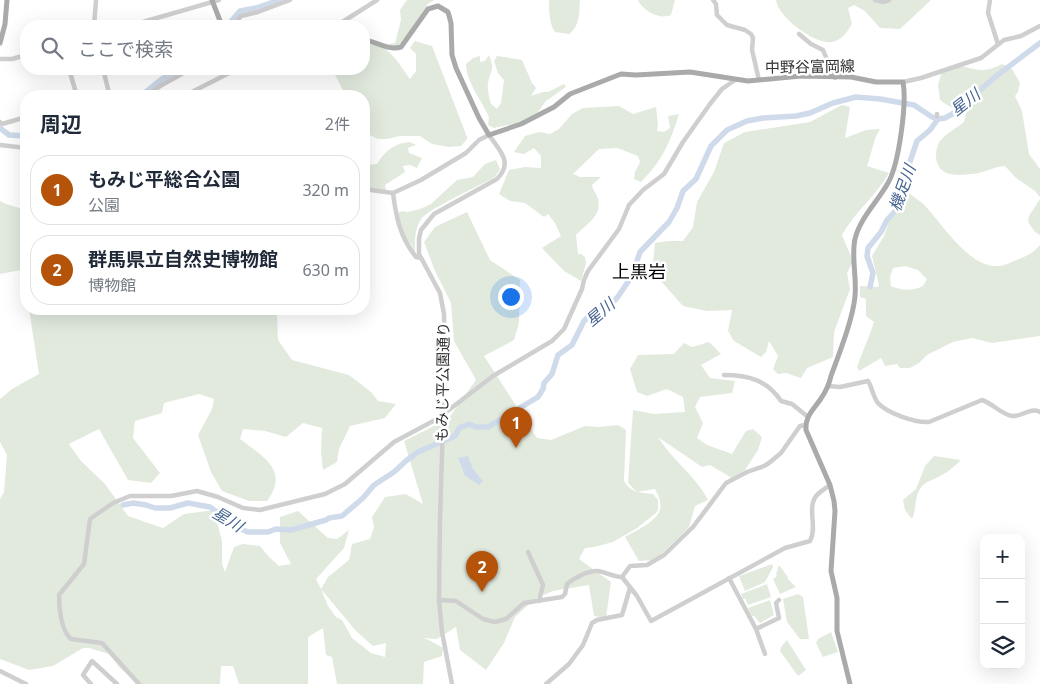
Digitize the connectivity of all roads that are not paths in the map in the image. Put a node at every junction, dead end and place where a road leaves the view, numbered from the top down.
1 (7, 0) edge
2 (96, 0) edge
3 (219, 0) edge
4 (290, 0) edge
5 (378, 0) edge
6 (713, 0) edge
7 (875, 0) edge
8 (889, 0) edge
9 (990, 0) edge
10 (213, 1) edge
11 (94, 20) edge
12 (149, 20) edge
13 (220, 20) edge
14 (238, 20) edge
15 (346, 20) edge
16 (1040, 26) edge
17 (799, 34) dead end
18 (370, 40) edge
19 (0, 43) edge
20 (998, 44) junction
21 (20, 57) edge
22 (0, 59) edge
23 (71, 75) edge
24 (105, 75) edge
25 (182, 75) edge
26 (224, 75) edge
27 (835, 78) junction
28 (735, 80) junction
29 (758, 80) junction
30 (903, 82) junction
31 (75, 90) edge
32 (108, 90) edge
33 (154, 90) edge
34 (196, 90) edge
35 (20, 119) edge
36 (0, 122) edge
37 (489, 135) junction
38 (0, 145) edge
39 (20, 147) edge
40 (370, 189) edge
41 (393, 193) junction
42 (421, 258) junction
43 (724, 375) dead end
44 (828, 386) junction
45 (1040, 412) edge
46 (443, 415) junction
47 (808, 417) junction
48 (806, 425) junction
49 (830, 485) junction
50 (528, 552) dead end
51 (622, 577) junction
52 (729, 578) junction
53 (630, 588) junction
54 (439, 600) junction
55 (779, 600) dead end
56 (539, 601) junction
57 (756, 628) junction
58 (765, 654) dead end
59 (0, 671) edge
60 (26, 684) edge
61 (91, 684) edge
62 (117, 684) edge
63 (138, 684) edge
64 (452, 684) edge
65 (546, 684) edge
66 (850, 684) edge

1 - 19 main road
2 - 11 street
3 - 10 street
4 - 14 street
5 - 15 street
6 - 29 street
7 - 8 street
9 - 20 street
10 - 12 street
10 - 13 main road
16 - 20 street
17 - 27 street
18 - 37 main road
20 - 30 street
21 - 22 street
23 - 31 street
24 - 32 street
25 - 33 street
26 - 34 street
27 - 29 main road, 中野谷富岡線
27 - 30 main road, 中野谷富岡線
28 - 29 main road, 中野谷富岡線
28 - 37 main road, 中野谷富岡線
28 - 46 street
30 - 44 main road
35 - 36 street
37 - 41 street
37 - 42 street, もみじ平公園通り
38 - 39 street
40 - 41 street
41 - 42 street
42 - 46 street, もみじ平公園通り
43 - 47 street
44 - 45 street
44 - 47 main road
46 - 54 street, もみじ平公園通り
46 - 63 street
47 - 48 main road
48 - 49 main road
48 - 51 street
49 - 52 street
49 - 66 main road
50 - 56 street
51 - 53 street
51 - 56 street
52 - 53 street
52 - 57 street
53 - 65 street
54 - 56 street
54 - 64 street, もみじ平公園通り
55 - 57 street
57 - 58 street
59 - 60 street
61 - 62 street

